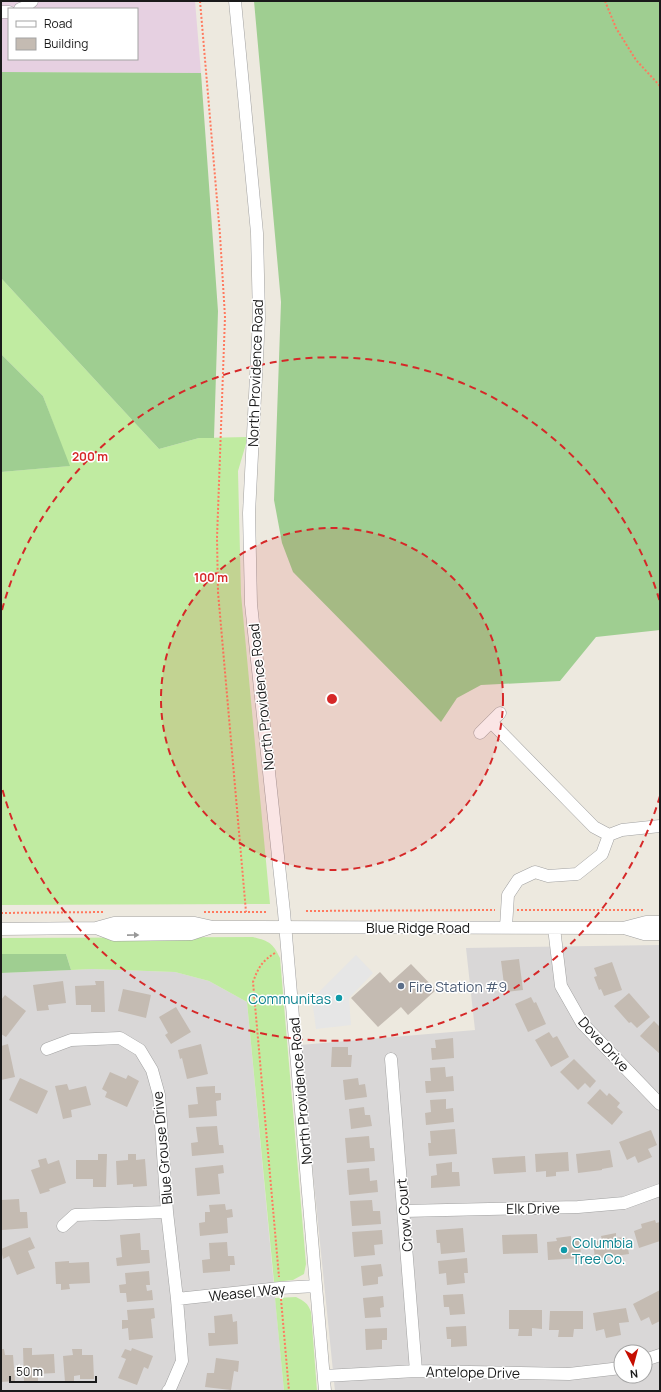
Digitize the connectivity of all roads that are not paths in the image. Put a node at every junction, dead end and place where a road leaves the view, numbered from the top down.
1 (32, 1) edge
2 (235, 1) edge
3 (23, 8) edge
4 (500, 713) dead end
5 (491, 722) junction
6 (480, 734) dead end
7 (660, 826) edge
8 (609, 835) junction
9 (660, 922) edge
10 (285, 927) junction
11 (506, 927) junction
12 (554, 928) junction
13 (623, 928) junction
14 (1, 929) edge
15 (660, 934) edge
16 (47, 1049) dead end
17 (391, 1059) dead end
18 (660, 1104) edge
19 (660, 1190) edge
20 (404, 1211) junction
21 (167, 1212) junction
22 (63, 1226) dead end
23 (316, 1286) junction
24 (177, 1299) junction
25 (613, 1369) edge
26 (416, 1371) junction
27 (324, 1376) junction
28 (168, 1391) edge
29 (325, 1391) edge

1 - 3 street
2 - 10 street, North Providence Road
4 - 5 street
5 - 6 street
5 - 8 street
7 - 8 street
8 - 11 street
9 - 13 street, Blue Ridge Road
10 - 11 street, Blue Ridge Road
10 - 14 street, Blue Ridge Road
10 - 23 street, North Providence Road
11 - 12 street, Blue Ridge Road
12 - 13 street, Blue Ridge Road
12 - 18 street, Dove Drive
13 - 15 street, Blue Ridge Road
16 - 21 street, Blue Grouse Drive
17 - 20 street, Crow Court
19 - 20 street, Elk Drive
20 - 26 street, Crow Court
21 - 22 street
21 - 24 street, Blue Grouse Drive
23 - 24 street, Weasel Way
23 - 27 street, North Providence Road
24 - 28 street, Blue Grouse Drive
25 - 26 street, Antelope Drive
26 - 27 street, Antelope Drive
27 - 29 street, North Providence Road

